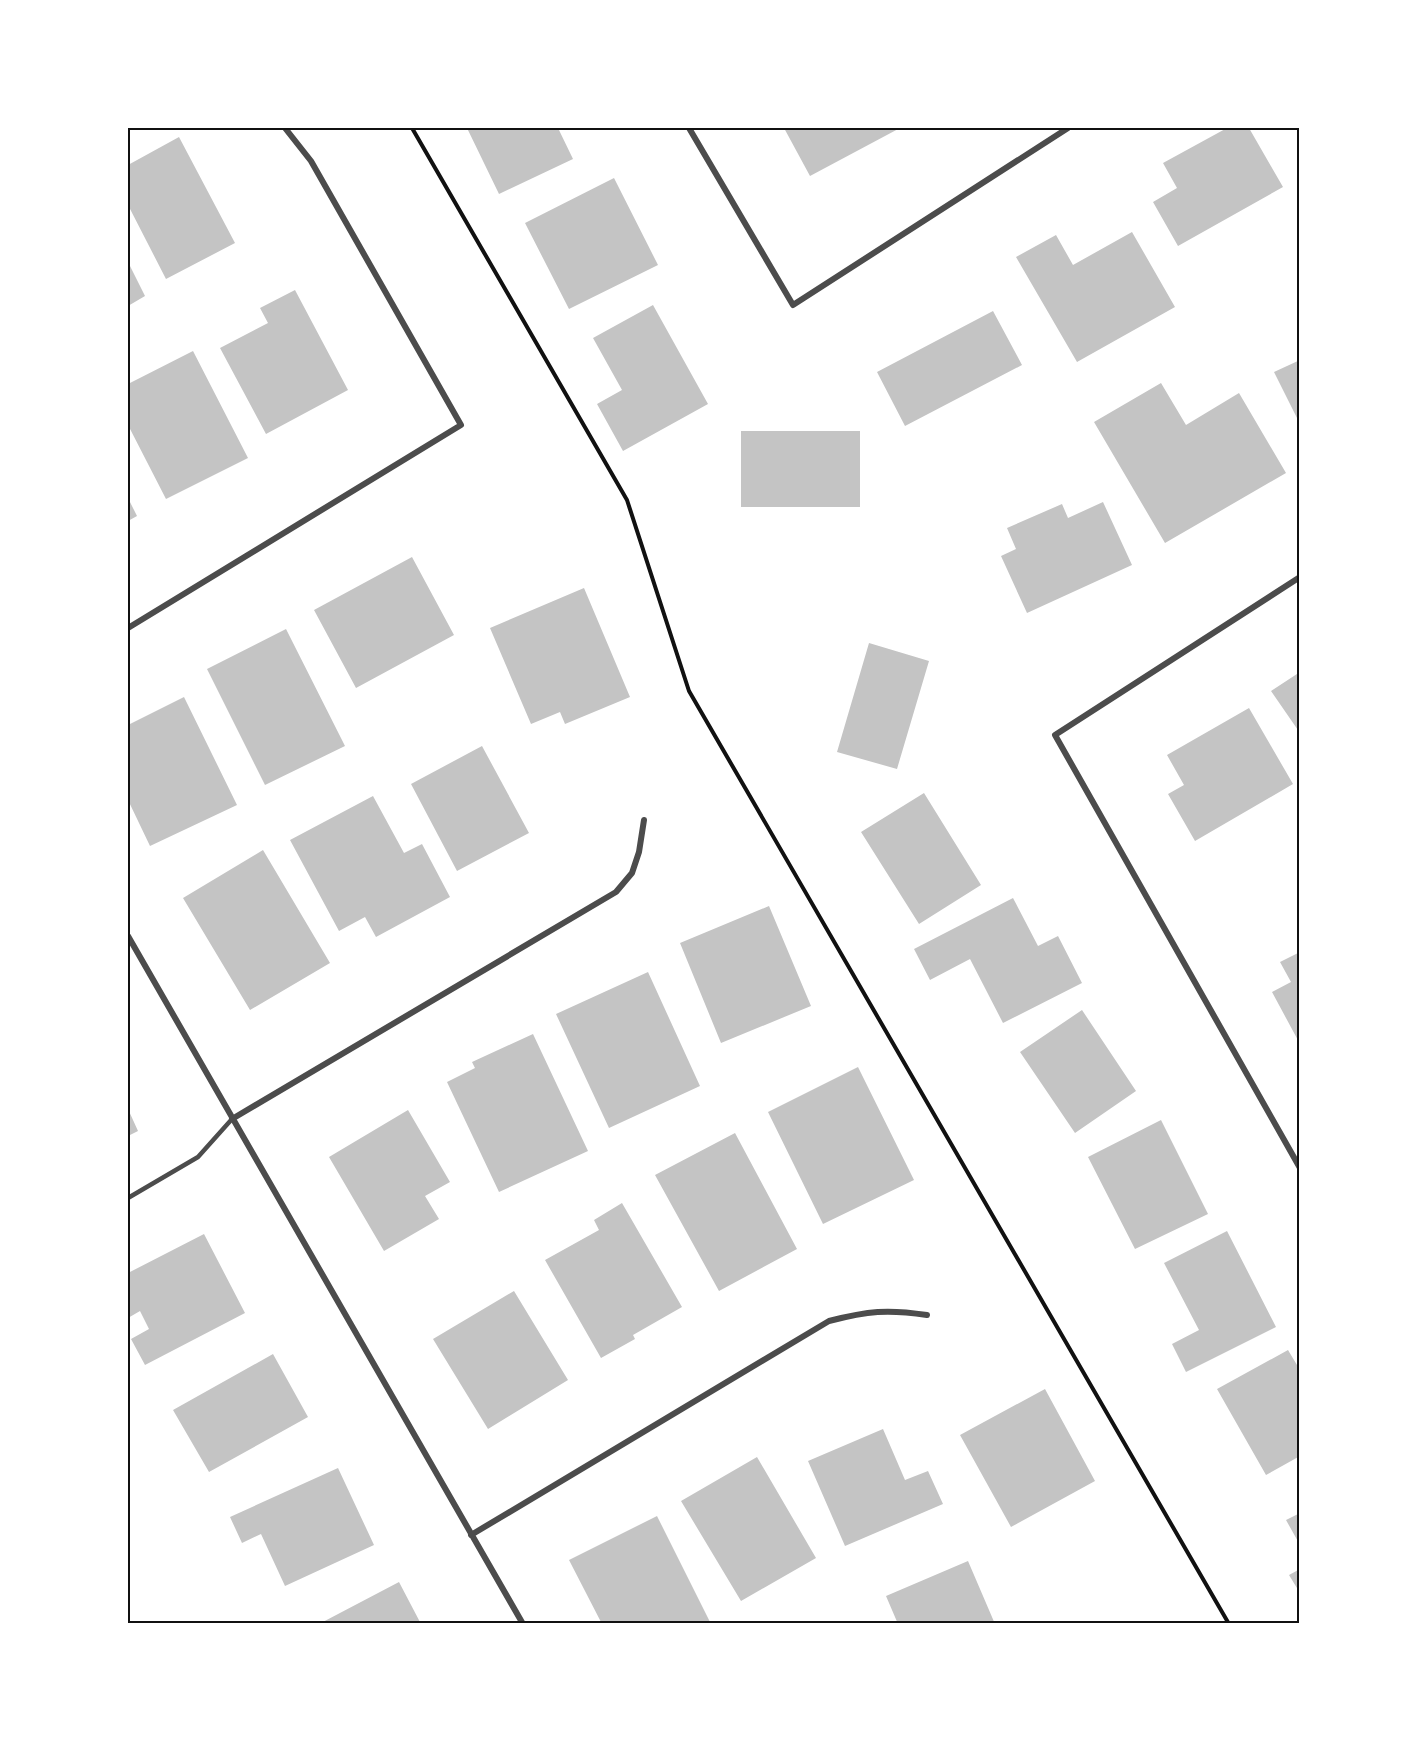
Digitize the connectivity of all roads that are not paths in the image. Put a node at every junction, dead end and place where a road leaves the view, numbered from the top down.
1 (285, 128) edge
2 (689, 128) edge
3 (1068, 128) edge
4 (1299, 578) edge
5 (128, 628) edge
6 (644, 820) dead end
7 (128, 936) edge
8 (232, 1119) junction
9 (1299, 1166) edge
10 (128, 1198) edge
11 (927, 1316) dead end
12 (471, 1535) junction
13 (523, 1623) edge

1 - 5 street
2 - 3 street
4 - 9 street
6 - 8 street
7 - 8 street
8 - 10 lane
8 - 12 street
11 - 12 street
12 - 13 street

